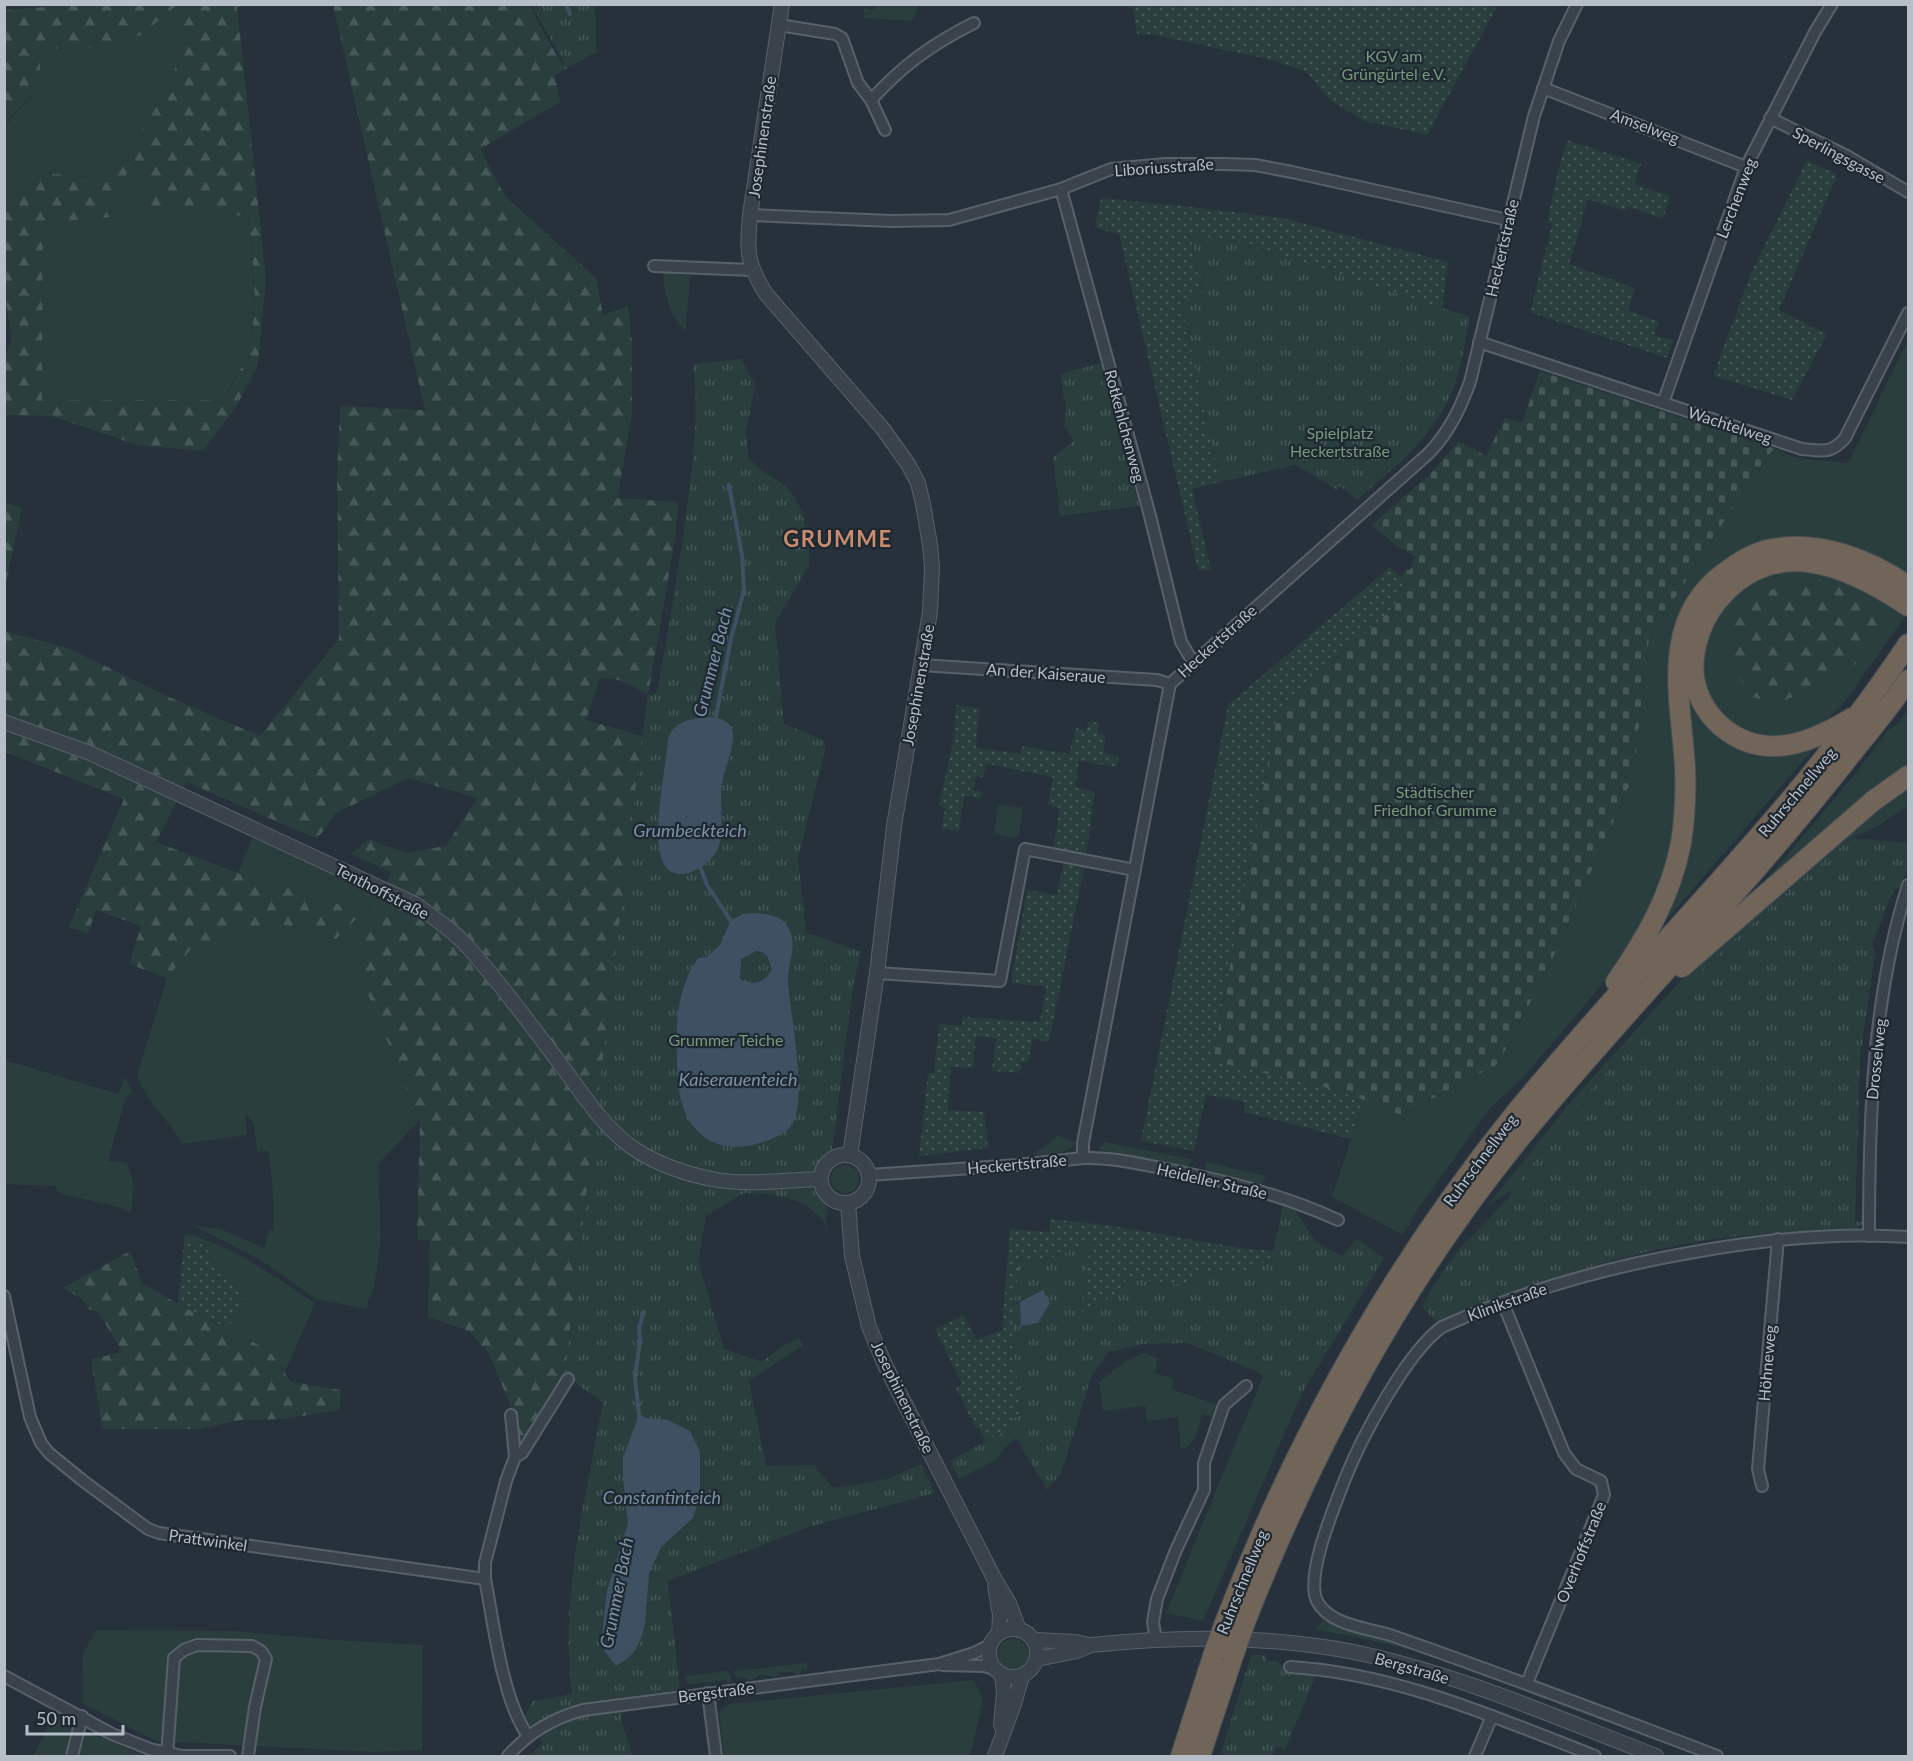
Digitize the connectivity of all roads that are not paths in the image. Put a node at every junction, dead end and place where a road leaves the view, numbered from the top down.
1 (782, 4) edge
2 (1577, 4) edge
3 (1832, 4) edge
4 (974, 23) dead end
5 (779, 25) junction
6 (1543, 88) junction
7 (872, 100) junction
8 (1770, 118) junction
9 (885, 130) dead end
10 (1746, 167) junction
11 (1061, 189) junction
12 (1908, 192) edge
13 (750, 215) junction
14 (1508, 220) junction
15 (654, 266) dead end
16 (752, 270) junction
17 (1908, 313) edge
18 (1479, 342) junction
19 (1663, 403) junction
20 (1899, 586) edge
21 (1908, 606) edge
22 (1908, 644) edge
23 (1193, 662) junction
24 (921, 665) junction
25 (1908, 680) edge
26 (1170, 684) junction
27 (1867, 704) junction
28 (4, 722) edge
29 (1908, 776) edge
30 (1136, 870) junction
31 (1908, 885) edge
32 (877, 973) junction
33 (1631, 1009) junction
34 (1563, 1057) junction
35 (850, 1155) junction
36 (1083, 1158) junction
37 (869, 1175) junction
38 (821, 1179) junction
39 (848, 1203) junction
40 (1338, 1220) dead end
41 (1869, 1236) junction
42 (1908, 1237) edge
43 (1778, 1239) junction
44 (1420, 1258) junction
45 (4, 1296) edge
46 (1503, 1303) junction
47 (568, 1379) dead end
48 (1246, 1386) dead end
49 (511, 1415) dead end
50 (515, 1457) junction
51 (1762, 1486) dead end
52 (994, 1578) junction
53 (485, 1579) junction
54 (1340, 1621) joint
55 (1019, 1630) junction
56 (999, 1634) junction
57 (1034, 1640) junction
58 (1156, 1640) junction
59 (990, 1645) junction
60 (1090, 1645) junction
61 (1223, 1656) junction
62 (1037, 1659) junction
63 (939, 1664) junction
64 (1290, 1667) dead end
65 (998, 1672) junction
66 (4, 1676) edge
67 (1022, 1676) junction
68 (1527, 1683) junction
69 (708, 1693) junction
70 (82, 1716) junction
71 (1492, 1716) junction
72 (528, 1736) junction
73 (997, 1751) edge
74 (167, 1755) edge
75 (72, 1756) edge
76 (230, 1756) edge
77 (248, 1756) edge
78 (508, 1756) edge
79 (716, 1756) edge
80 (1181, 1756) edge
81 (1200, 1756) edge
82 (1475, 1756) edge
83 (1595, 1756) edge
84 (1656, 1756) edge
85 (1718, 1756) edge

1 - 5 street, Josephinenstraße
2 - 6 street, Heckertstraße
3 - 8 street, Lerchenweg
4 - 7 street
5 - 7 street
5 - 13 street, Josephinenstraße
6 - 10 street, Amselweg
6 - 14 street, Heckertstraße
7 - 9 street
8 - 10 street, Lerchenweg
8 - 12 street, Sperlingsgasse
10 - 19 street, Lerchenweg
11 - 13 street, Liboriusstraße
11 - 14 street, Liboriusstraße
11 - 23 street, Rotkehlchenweg
13 - 16 street, Josephinenstraße
14 - 18 street, Heckertstraße
15 - 16 street
16 - 24 street, Josephinenstraße
17 - 19 street, Wachtelweg
18 - 19 street, Wachtelweg
18 - 23 street, Heckertstraße
20 - 21 highway
20 - 27 highway
20 - 34 highway
22 - 27 highway, Ruhrschnellweg
23 - 26 street, Heckertstraße
24 - 26 street, An der Kaiseraue
24 - 32 street, Josephinenstraße
25 - 33 highway, Ruhrschnellweg
26 - 30 street, Heckertstraße
27 - 34 highway, Ruhrschnellweg
28 - 38 street, Tenthoffstraße
29 - 33 highway
30 - 32 street
30 - 36 street, Heckertstraße
31 - 41 street, Drosselweg
32 - 35 street, Josephinenstraße
33 - 44 highway, Ruhrschnellweg
34 - 44 highway, Ruhrschnellweg
35 - 37 street
35 - 38 street
36 - 37 street, Heckertstraße
36 - 40 street, Heideller Straße
37 - 39 street
38 - 39 street
39 - 52 street, Josephinenstraße
41 - 42 street, Klinikstraße
41 - 43 street, Klinikstraße
43 - 46 street, Klinikstraße
43 - 51 street, Höhneweg
44 - 61 highway, Ruhrschnellweg, bridge
44 - 61 highway, Ruhrschnellweg, bridge
45 - 53 street, Prattwinkel
46 - 54 street, Klinikstraße
46 - 68 street, Overhoffstraße
47 - 50 street
48 - 58 street
49 - 50 street
50 - 53 street
52 - 55 street, Josephinenstraße
52 - 56 street, Josephinenstraße
53 - 72 street
54 - 68 street, Bergstraße
55 - 56 street
55 - 57 street
56 - 59 street, Bergstraße
57 - 60 street, Bergstraße
57 - 62 street
58 - 60 street, Bergstraße
58 - 84 street, Bergstraße
59 - 63 street, Bergstraße
59 - 65 street
60 - 62 street, Bergstraße
61 - 80 highway, Ruhrschnellweg
61 - 81 highway, Ruhrschnellweg
62 - 67 street
63 - 65 street, Bergstraße
63 - 69 street, Bergstraße
64 - 71 street, Bergstraße
65 - 67 street, Bergstraße
65 - 73 street
66 - 70 street
67 - 73 street
68 - 85 street, Bergstraße
69 - 72 street, Bergstraße
69 - 79 street
70 - 74 street
70 - 75 street
71 - 82 street
71 - 83 street, Bergstraße
72 - 78 street, Bergstraße
74 - 76 street
74 - 77 street

